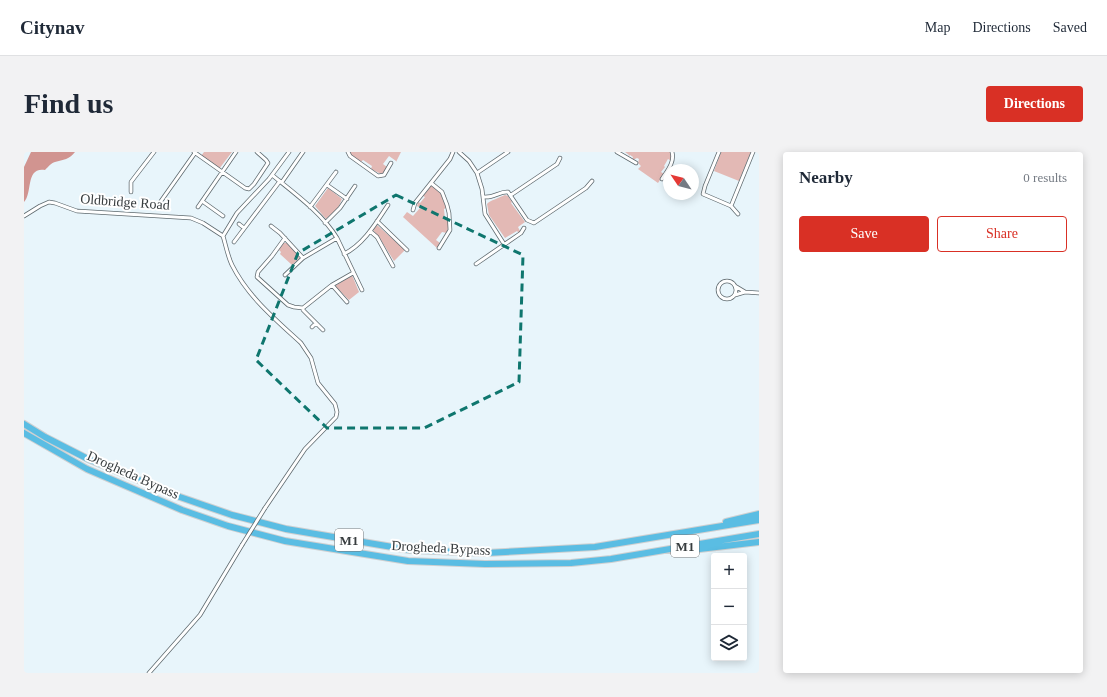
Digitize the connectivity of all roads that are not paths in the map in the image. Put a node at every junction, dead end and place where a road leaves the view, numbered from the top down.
1 (154, 152) edge
2 (194, 152) edge
3 (202, 152) edge
4 (236, 152) edge
5 (257, 152) edge
6 (289, 152) edge
7 (303, 152) edge
8 (348, 152) edge
9 (453, 152) edge
10 (459, 152) edge
11 (508, 152) edge
12 (618, 152) edge
13 (672, 152) edge
14 (719, 152) edge
15 (753, 152) edge
16 (295, 153) dead end
17 (199, 156) junction
18 (300, 157) junction
19 (560, 158) dead end
20 (391, 163) dead end
21 (636, 163) dead end
22 (336, 172) dead end
23 (222, 173) junction
24 (477, 173) junction
25 (272, 175) junction
26 (662, 179) dead end
27 (592, 181) dead end
28 (281, 182) junction
29 (431, 183) junction
30 (327, 185) junction
31 (355, 186) dead end
32 (131, 192) dead end
33 (511, 195) junction
34 (484, 197) junction
35 (347, 199) junction
36 (161, 201) dead end
37 (202, 201) junction
38 (388, 205) dead end
39 (732, 206) junction
40 (198, 207) dead end
41 (310, 207) junction
42 (413, 210) dead end
43 (738, 214) dead end
44 (24, 216) edge
45 (224, 216) dead end
46 (377, 221) junction
47 (325, 223) junction
48 (239, 224) dead end
49 (271, 226) dead end
50 (244, 228) junction
51 (524, 228) dead end
52 (370, 231) junction
53 (224, 236) junction
54 (285, 238) junction
55 (337, 238) junction
56 (234, 242) dead end
57 (504, 244) junction
58 (439, 248) dead end
59 (407, 250) dead end
60 (344, 254) junction
61 (304, 258) junction
62 (476, 264) dead end
63 (393, 266) dead end
64 (353, 273) junction
65 (285, 275) dead end
66 (332, 285) junction
67 (735, 286) junction
68 (362, 290) dead end
69 (745, 292) junction
70 (759, 293) edge
71 (734, 296) junction
72 (347, 302) dead end
73 (303, 308) junction
74 (316, 323) junction
75 (312, 327) dead end
76 (323, 330) dead end
77 (24, 424) edge
78 (24, 433) edge
79 (759, 514) edge
80 (759, 520) edge
81 (694, 531) junction
82 (759, 534) edge
83 (759, 542) edge
84 (611, 558) junction
85 (148, 673) edge

1 - 32 street
2 - 17 street
2 - 36 street
3 - 17 street
4 - 23 street
5 - 23 street
6 - 25 street
7 - 18 street
8 - 20 street
9 - 29 street
10 - 24 street
11 - 24 street
12 - 21 street
13 - 26 street
14 - 39 street
15 - 39 street
16 - 18 street
17 - 23 street
18 - 28 street
19 - 33 street
22 - 30 street
23 - 37 street
24 - 34 street
25 - 28 street
25 - 53 street
27 - 33 street
28 - 41 street
28 - 50 street
29 - 42 street
29 - 58 street
30 - 35 street
30 - 41 street
31 - 35 street
33 - 34 street
34 - 57 street
35 - 47 street
37 - 40 street
37 - 45 street
38 - 46 street
39 - 43 street
41 - 47 street
44 - 53 street, Oldbridge Road
46 - 52 street
46 - 59 street
47 - 55 street
48 - 50 street
49 - 54 street
50 - 56 street
51 - 57 street
52 - 60 street
52 - 63 street
53 - 85 street, bridge
54 - 61 street
54 - 73 street
55 - 60 street
55 - 61 street
57 - 62 street
60 - 64 street
61 - 65 street
64 - 66 street
64 - 68 street
66 - 72 street
66 - 73 street
67 - 69 street
67 - 71 street
67 - 71 street
69 - 70 street
69 - 71 street
73 - 74 street
74 - 75 street
74 - 76 street
77 - 81 highway, Drogheda Bypass / M1
78 - 84 highway, Drogheda Bypass / M1
79 - 81 highway
80 - 81 highway, Drogheda Bypass / M1
82 - 84 highway, Drogheda Bypass / M1
83 - 84 highway

